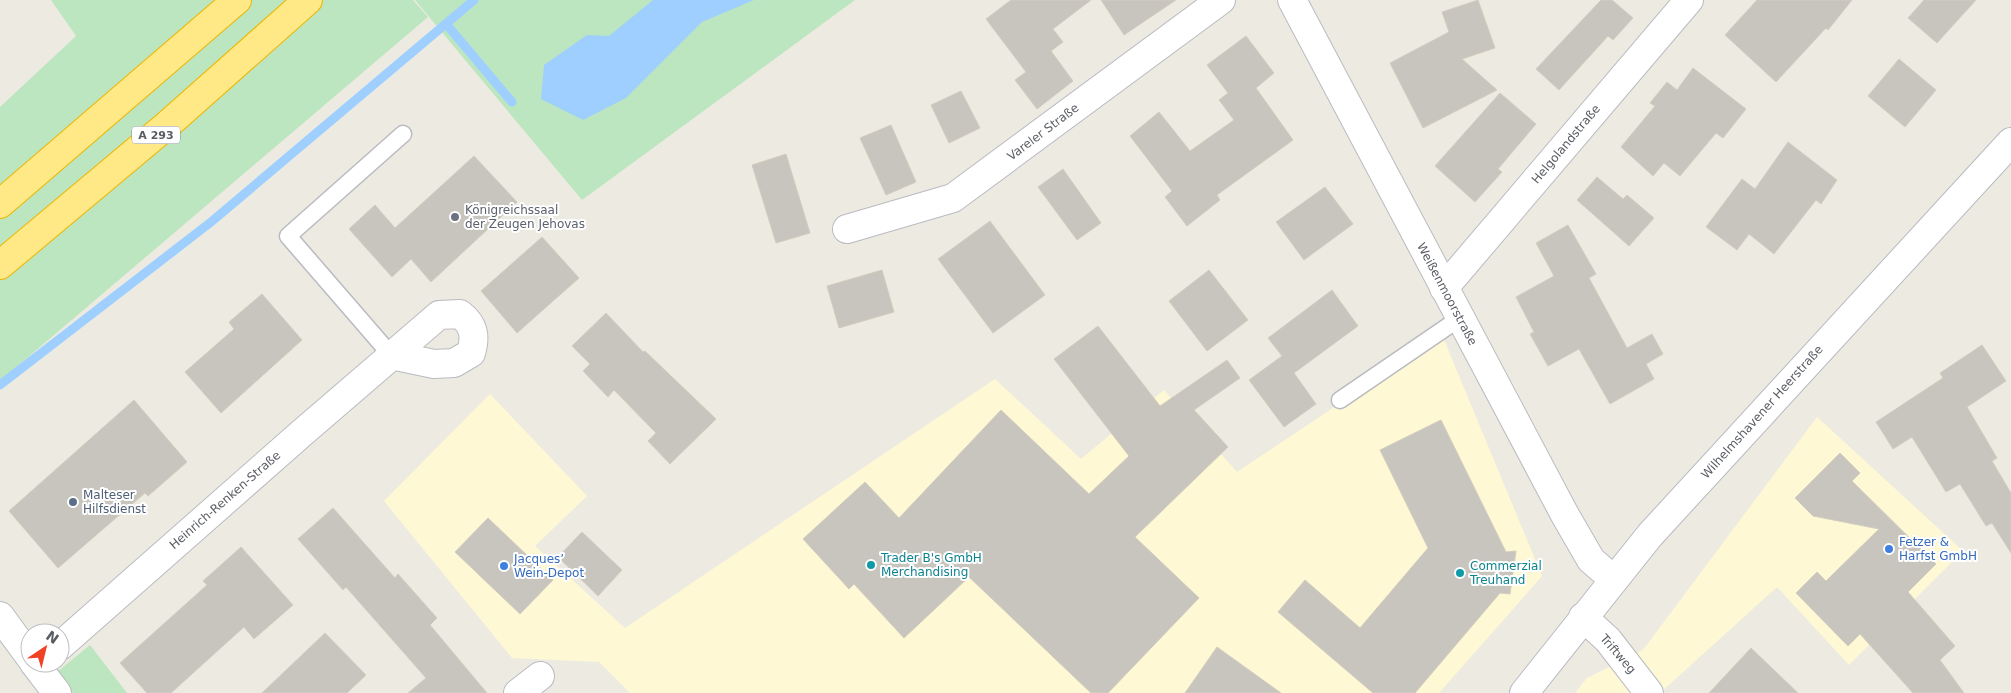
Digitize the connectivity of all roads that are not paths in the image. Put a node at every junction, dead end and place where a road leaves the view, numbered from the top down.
1 (237, 0) edge
2 (308, 0) edge
3 (1221, 0) edge
4 (1292, 0) edge
5 (1689, 0) edge
6 (404, 134) dead end
7 (2011, 142) edge
8 (0, 204) edge
9 (847, 229) dead end
10 (0, 265) edge
11 (1444, 288) junction
12 (1460, 318) junction
13 (391, 356) joint
14 (1340, 400) dead end
15 (1613, 579) junction
16 (0, 616) edge
17 (1584, 618) junction
18 (70, 637) edge
19 (20, 642) edge
20 (43, 673) edge
21 (540, 676) dead end
22 (57, 693) edge
23 (518, 693) edge
24 (1524, 693) edge
25 (1649, 693) edge

1 - 8 highway
2 - 10 highway, A 293
3 - 9 street, Vareler Straße
4 - 11 street, Weißenmoorstraße
5 - 11 street, Helgolandstraße
6 - 13 lane
7 - 15 street, Wilhelmshavener Heerstraße
11 - 12 street, Weißenmoorstraße
12 - 14 lane
12 - 15 street, Weißenmoorstraße
13 - 18 street, Heinrich-Renken-Straße
15 - 17 street, Wilhelmshavener Heerstraße
16 - 19 street
17 - 24 street, Wilhelmshavener Heerstraße
17 - 25 street, Triftweg
20 - 22 street
21 - 23 street

